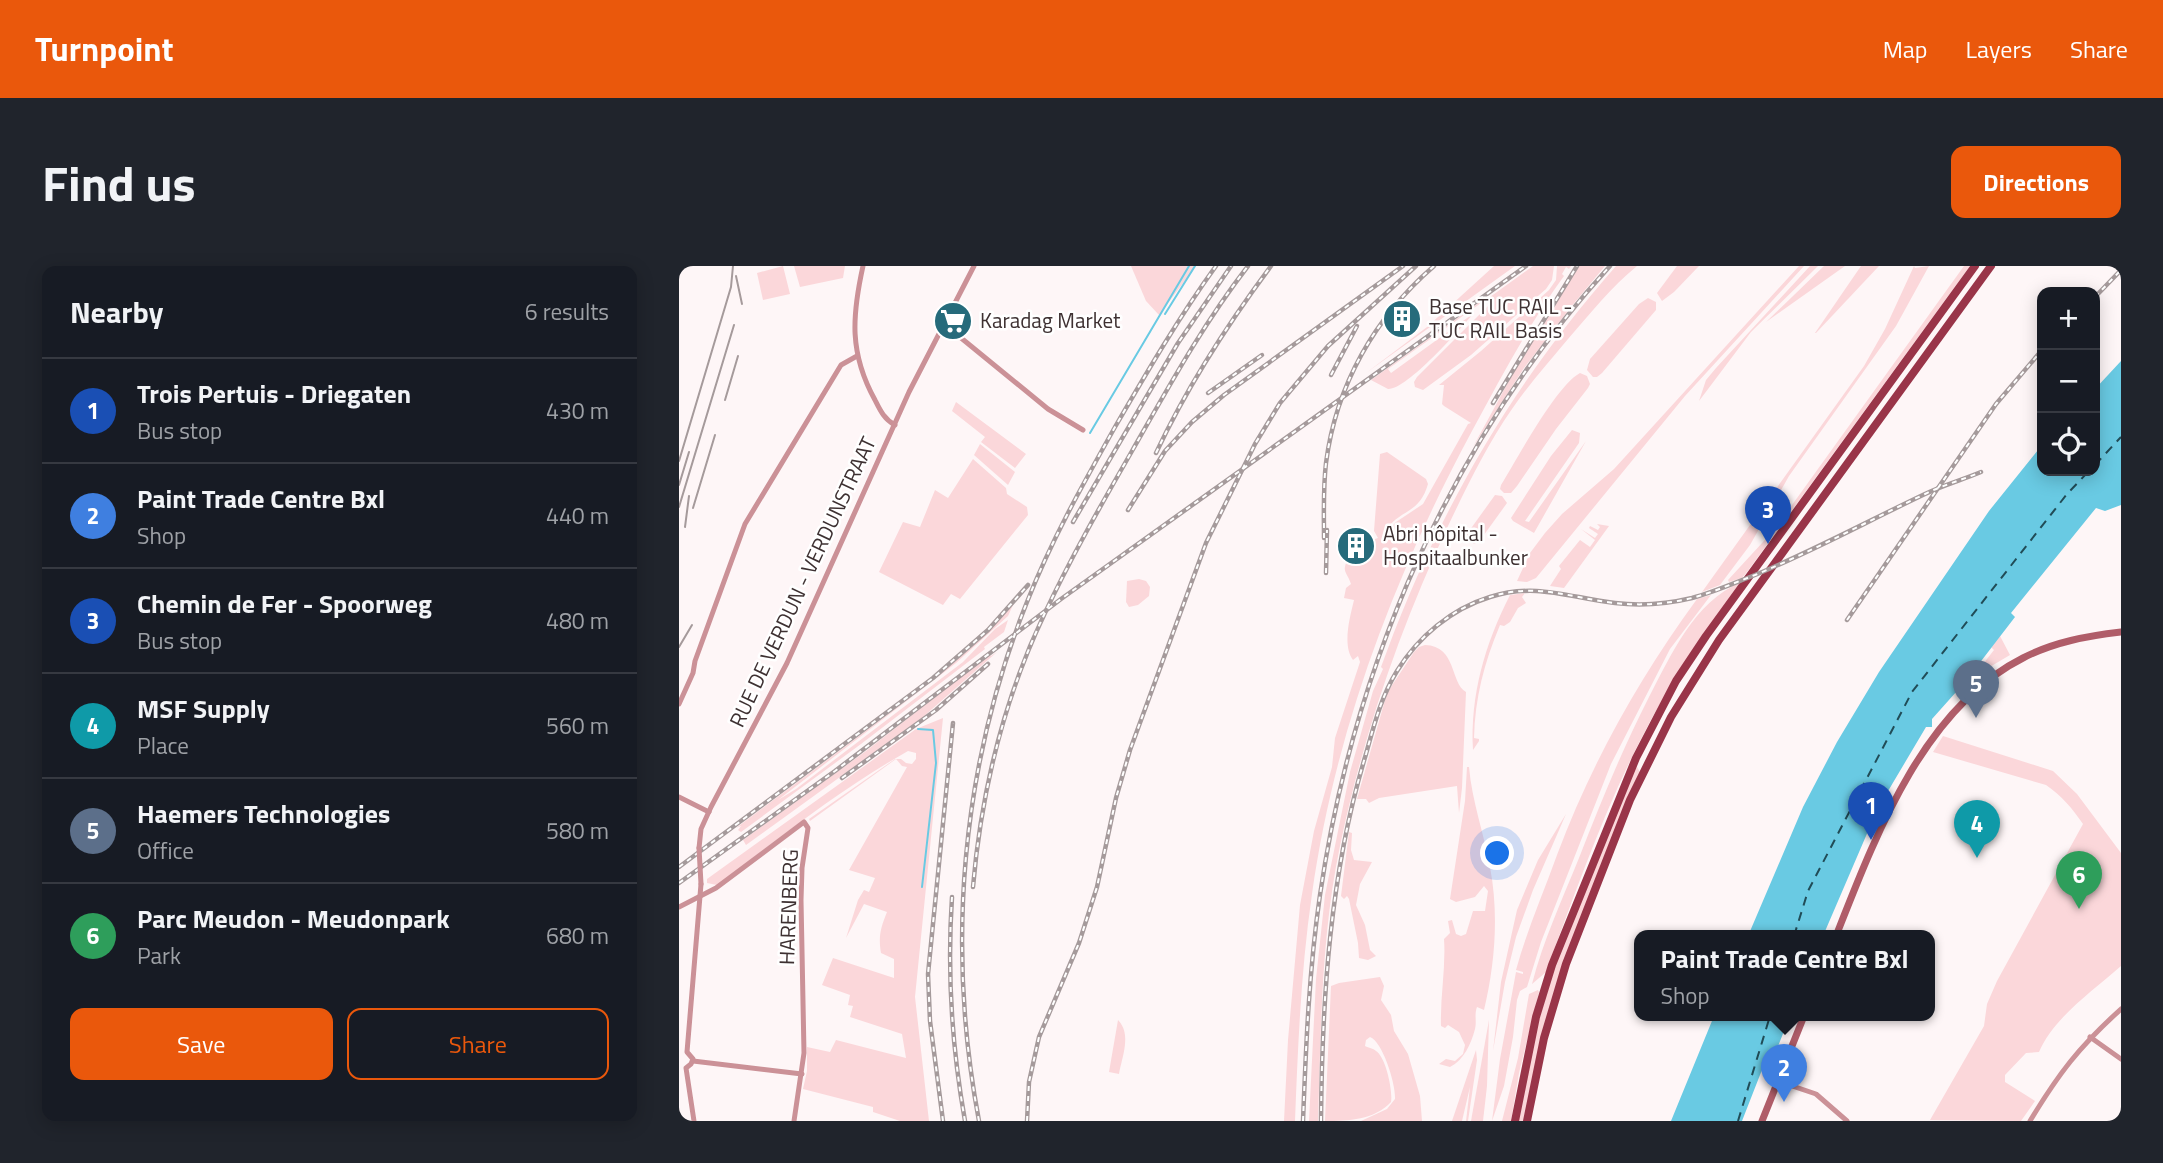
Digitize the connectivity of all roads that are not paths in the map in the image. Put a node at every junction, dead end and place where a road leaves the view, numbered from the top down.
1 (863, 266) edge
2 (974, 266) edge
3 (1975, 266) edge
4 (1991, 266) edge
5 (944, 324) junction
6 (857, 356) junction
7 (895, 425) junction
8 (1083, 430) dead end
9 (2121, 632) edge
10 (679, 704) edge
11 (679, 797) edge
12 (709, 812) junction
13 (701, 896) junction
14 (679, 908) edge
15 (1839, 930) edge
16 (2121, 1009) edge
17 (1802, 1021) edge
18 (2090, 1037) junction
19 (683, 1053) edge
20 (2121, 1059) edge
21 (693, 1061) junction
22 (679, 1065) edge
23 (686, 1068) junction
24 (802, 1074) junction
25 (1778, 1081) junction
26 (694, 1121) edge
27 (794, 1121) edge
28 (1515, 1121) edge
29 (1527, 1121) edge
30 (1762, 1121) edge
31 (1847, 1121) edge
32 (2030, 1121) edge

1 - 6 street
2 - 5 street, RUE DE VERDUN - VERDUNSTRAAT
3 - 28 main road
4 - 29 main road
5 - 7 street, RUE DE VERDUN - VERDUNSTRAAT
5 - 8 street
6 - 7 street
6 - 10 street
7 - 12 street, RUE DE VERDUN - VERDUNSTRAAT
9 - 15 main road
11 - 12 street
12 - 13 street, RUE DE VERDUN - VERDUNSTRAAT, bridge
13 - 14 street
13 - 19 street, RUE DE VERDUN - VERDUNSTRAAT
13 - 24 street, HARENBERG
16 - 18 street
17 - 25 main road
18 - 20 street
18 - 32 street
19 - 21 street
21 - 23 street
21 - 24 street
22 - 23 street
23 - 26 street
24 - 27 street, HARENBERG
25 - 30 main road
25 - 31 street

